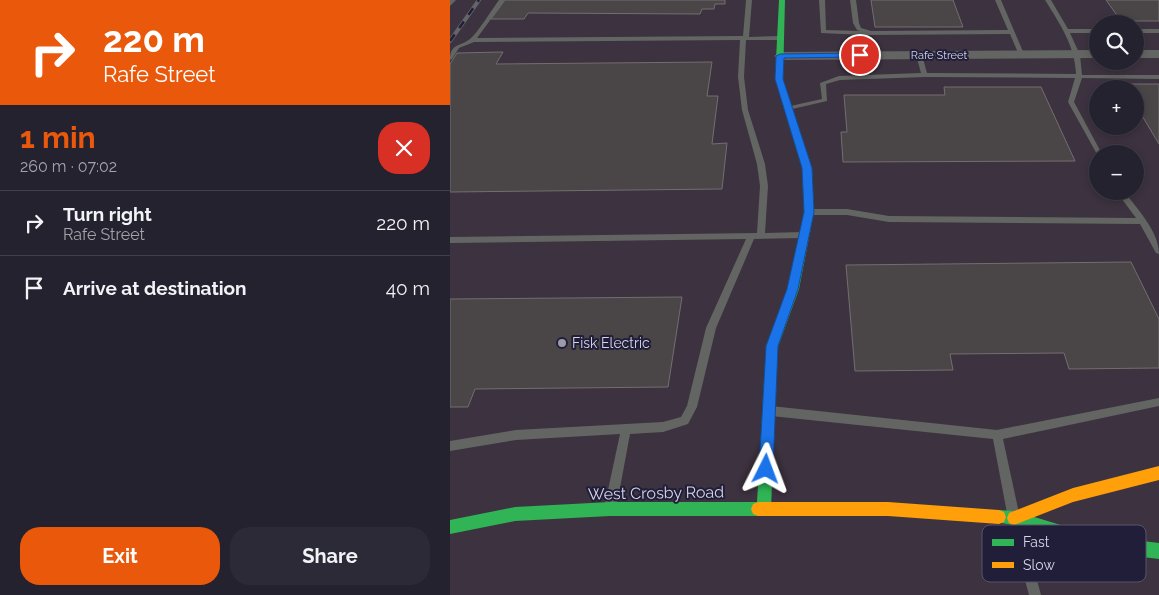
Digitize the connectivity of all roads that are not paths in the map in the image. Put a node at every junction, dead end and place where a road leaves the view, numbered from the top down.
1 (453, 0) edge
2 (502, 0) edge
3 (749, 0) edge
4 (782, 0) edge
5 (822, 0) edge
6 (853, 0) edge
7 (998, 0) edge
8 (1048, 0) edge
9 (450, 4) edge
10 (1066, 31) junction
11 (1089, 31) edge
12 (1144, 31) edge
13 (1159, 31) edge
14 (1011, 32) junction
15 (870, 33) junction
16 (745, 38) junction
17 (781, 38) junction
18 (473, 40) junction
19 (1021, 54) junction
20 (1076, 54) junction
21 (1089, 54) edge
22 (1144, 54) edge
23 (1159, 54) edge
24 (919, 55) junction
25 (780, 56) junction
26 (450, 58) edge
27 (925, 75) junction
28 (1079, 76) junction
29 (1159, 77) edge
30 (788, 108) junction
31 (1094, 145) edge
32 (1127, 200) edge
33 (809, 212) junction
34 (1142, 220) junction
35 (804, 235) junction
36 (756, 236) junction
37 (450, 240) edge
38 (1159, 251) edge
39 (1159, 402) edge
40 (769, 410) junction
41 (626, 428) junction
42 (997, 434) junction
43 (450, 446) edge
44 (1159, 473) edge
45 (764, 508) junction
46 (610, 509) junction
47 (1014, 518) junction
48 (1016, 525) edge
49 (1036, 525) edge
50 (450, 528) edge
51 (1146, 549) edge
52 (1159, 551) edge
53 (1031, 582) edge
54 (1035, 595) edge

1 - 9 lane
2 - 18 lane
3 - 16 lane
4 - 17 street
5 - 15 lane
6 - 15 lane
7 - 14 lane
8 - 10 lane
10 - 11 lane
10 - 20 lane
12 - 13 lane
14 - 15 lane
14 - 19 lane
16 - 17 lane
16 - 18 lane
16 - 36 lane
17 - 25 street
18 - 26 lane
19 - 20 street, Rafe Street
19 - 24 street, Rafe Street
20 - 21 street, Rafe Street
20 - 28 lane
22 - 23 street
24 - 25 street, Rafe Street
24 - 27 lane
25 - 30 street
27 - 28 lane
27 - 30 lane
28 - 29 lane
28 - 31 lane
30 - 33 street
32 - 34 lane
33 - 34 lane
33 - 35 street
34 - 38 lane
35 - 36 lane
35 - 40 street
36 - 37 lane
36 - 41 lane
39 - 42 lane
40 - 42 lane
40 - 45 street
41 - 43 lane
41 - 46 lane
42 - 47 lane
44 - 47 street, West Crosby Road
45 - 46 street, West Crosby Road
45 - 47 street, West Crosby Road
46 - 50 street, West Crosby Road
47 - 48 lane
47 - 49 street, West Crosby Road
51 - 52 street, West Crosby Road
53 - 54 lane

